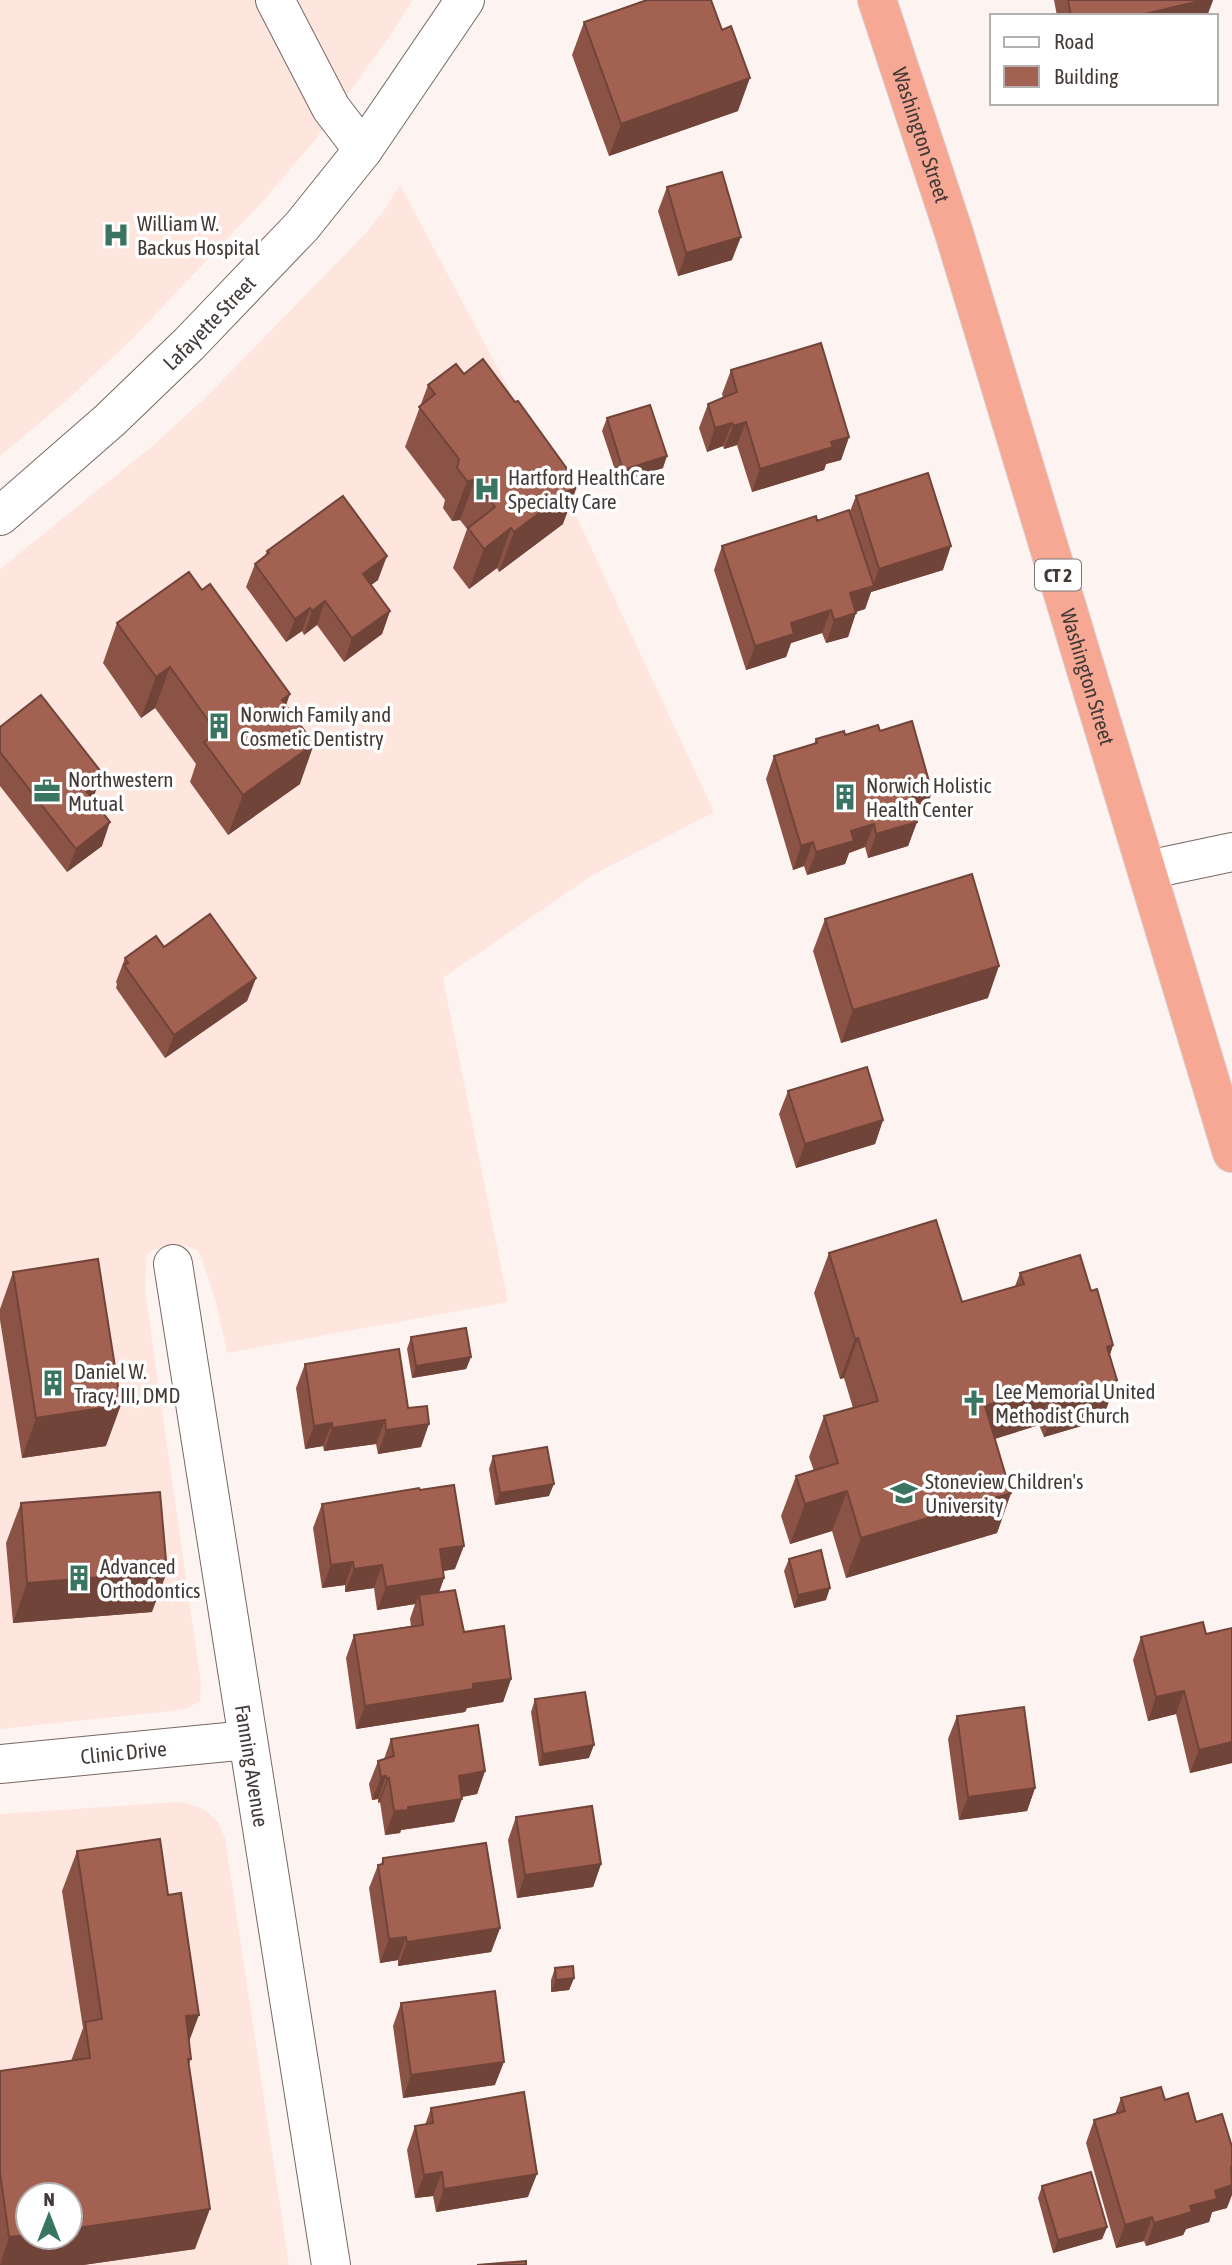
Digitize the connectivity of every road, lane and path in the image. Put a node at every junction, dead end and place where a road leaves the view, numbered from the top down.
1 (275, 0) edge
2 (465, 0) edge
3 (877, 0) edge
4 (362, 150) junction
5 (0, 515) edge
6 (1232, 852) edge
7 (1147, 870) junction
8 (1232, 1153) edge
9 (173, 1264) dead end
10 (248, 1740) junction
11 (0, 1764) edge
12 (331, 2265) edge

1 - 4 street
2 - 4 street, Lafayette Street
3 - 7 highway, Washington Street / CT 2
4 - 5 street, Lafayette Street
6 - 7 street
7 - 8 highway, Washington Street / CT 2
9 - 10 street, Fanning Avenue
10 - 11 street, Clinic Drive
10 - 12 street, Fanning Avenue

